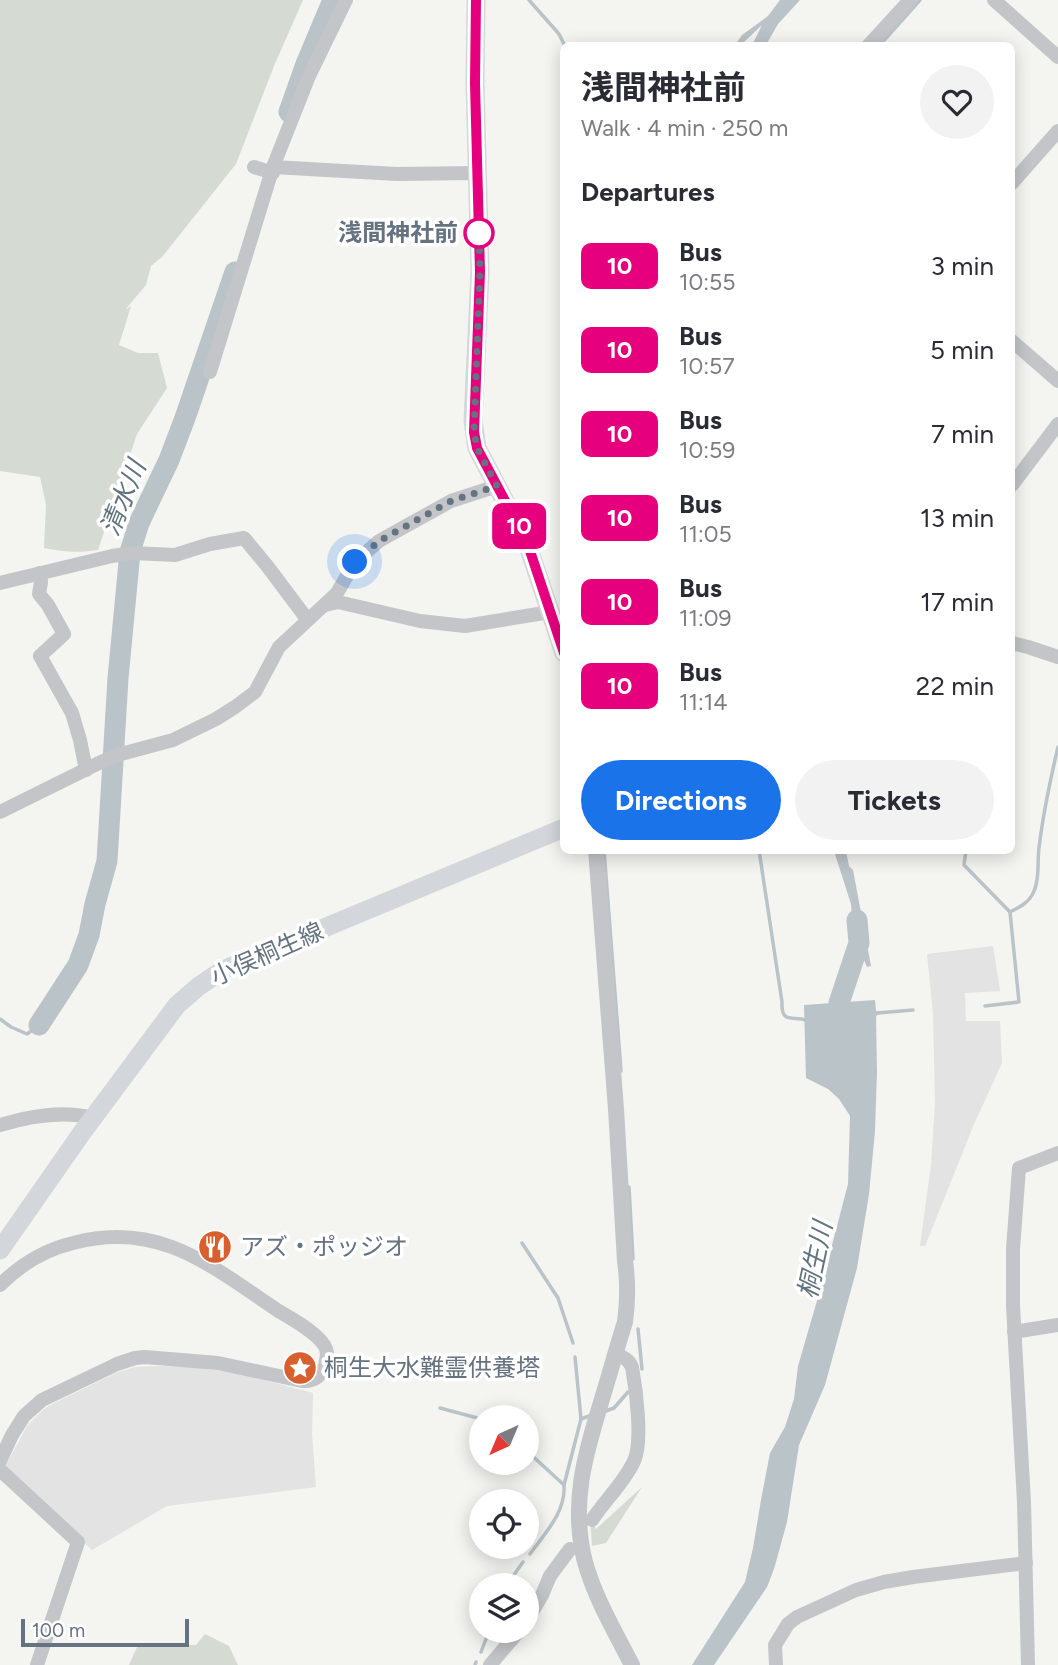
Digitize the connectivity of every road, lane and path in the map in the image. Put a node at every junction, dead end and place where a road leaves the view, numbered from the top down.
1 (346, 0) edge
2 (476, 0) edge
3 (910, 0) edge
4 (994, 0) edge
5 (871, 42) edge
6 (1058, 57) edge
7 (1058, 131) edge
8 (254, 167) dead end
9 (273, 170) junction
10 (477, 173) junction
11 (1015, 180) edge
12 (1015, 344) edge
13 (210, 372) dead end
14 (1058, 381) edge
15 (1058, 424) edge
16 (1015, 481) edge
17 (497, 486) junction
18 (40, 573) junction
19 (0, 583) edge
20 (323, 606) junction
21 (550, 612) junction
22 (307, 620) junction
23 (560, 641) edge
24 (1015, 644) edge
25 (1058, 657) edge
26 (86, 770) junction
27 (0, 812) edge
28 (560, 830) edge
29 (596, 854) edge
30 (93, 1118) junction
31 (0, 1125) edge
32 (1058, 1153) edge
33 (0, 1250) edge
34 (0, 1285) edge
35 (1058, 1325) edge
36 (1014, 1332) junction
37 (616, 1354) junction
38 (0, 1461) edge
39 (0, 1470) edge
40 (592, 1520) dead end
41 (570, 1549) dead end
42 (1026, 1563) junction
43 (539, 1600) edge
44 (509, 1643) edge
45 (37, 1665) edge
46 (490, 1665) edge
47 (632, 1665) edge
48 (776, 1665) edge
49 (1028, 1665) edge

1 - 9 street
2 - 10 main road
3 - 5 street
4 - 6 street
7 - 11 street
8 - 9 street
9 - 10 street
9 - 13 street
10 - 17 main road
12 - 14 street
15 - 16 street
17 - 20 street
17 - 21 main road
18 - 19 street
18 - 22 street
18 - 26 street
20 - 21 street
20 - 22 street
21 - 23 main road
22 - 26 street
24 - 25 street
26 - 27 street
28 - 30 main road, 小俣桐生線
29 - 37 street
30 - 31 street
30 - 33 main road, 小俣桐生線
32 - 36 street
34 - 38 street
35 - 36 street
36 - 42 street
37 - 40 street
37 - 47 street
39 - 45 street
41 - 43 street
42 - 48 street
42 - 49 street
44 - 46 street

